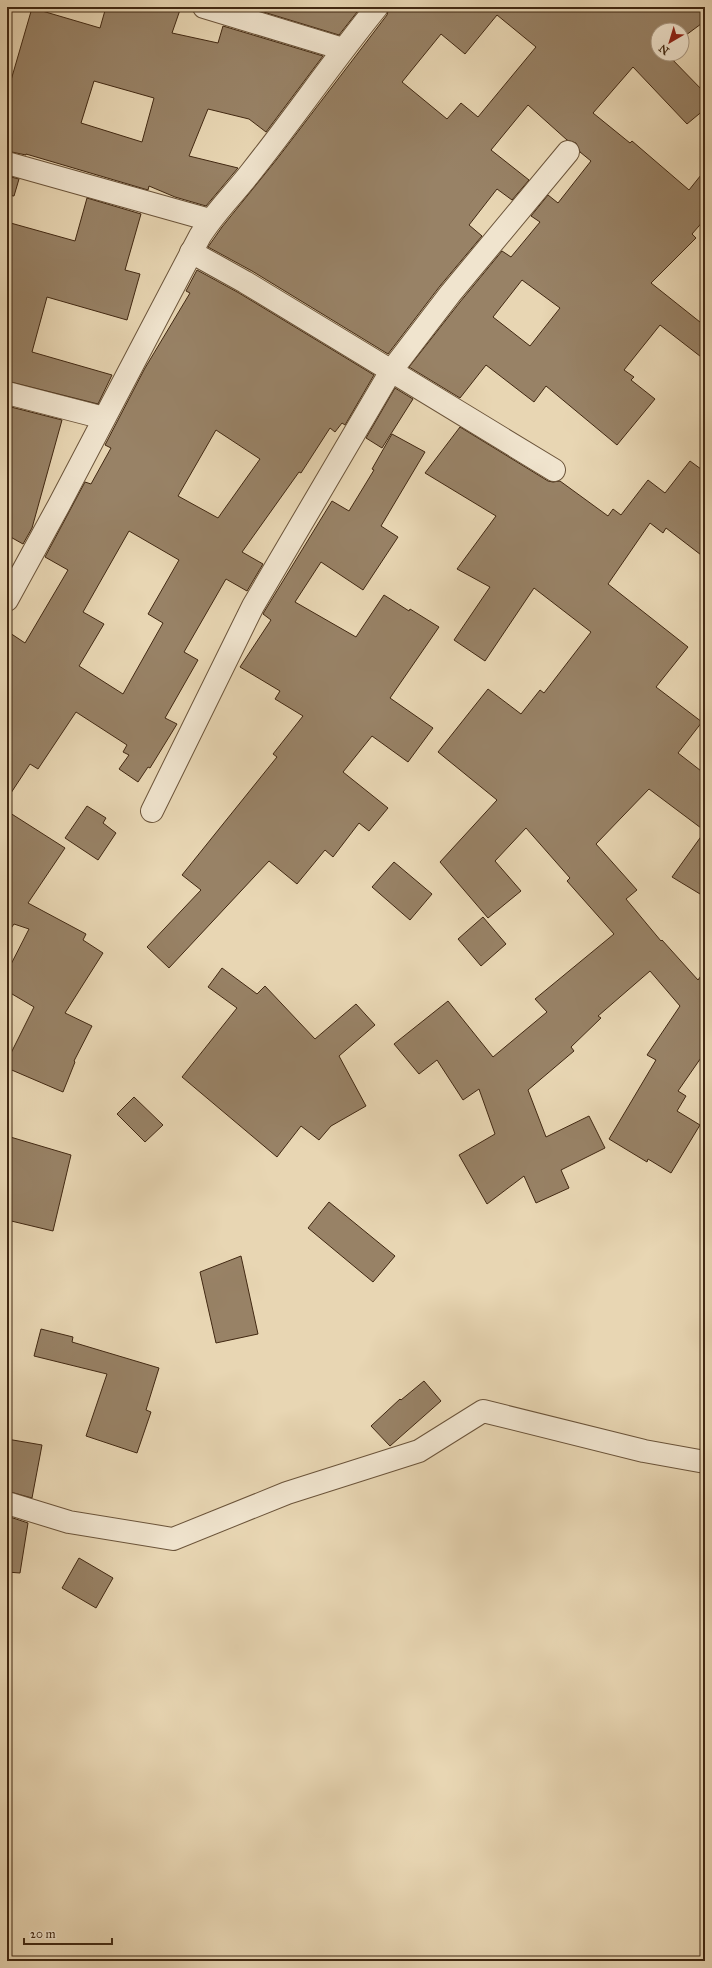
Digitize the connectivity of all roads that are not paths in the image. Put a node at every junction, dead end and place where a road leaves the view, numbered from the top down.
1 (377, 7) edge
2 (209, 8) edge
3 (343, 49) junction
4 (568, 152) dead end
5 (7, 163) edge
6 (210, 220) junction
7 (191, 252) junction
8 (391, 371) junction
9 (7, 393) edge
10 (104, 418) junction
11 (554, 470) dead end
12 (7, 600) edge
13 (152, 811) dead end
14 (705, 1462) edge
15 (7, 1503) edge

1 - 3 street
2 - 3 street
3 - 6 street
4 - 8 street
5 - 6 street
6 - 7 street
7 - 8 street
7 - 10 street
8 - 11 street
8 - 13 street
9 - 10 street
10 - 12 street
14 - 15 street

